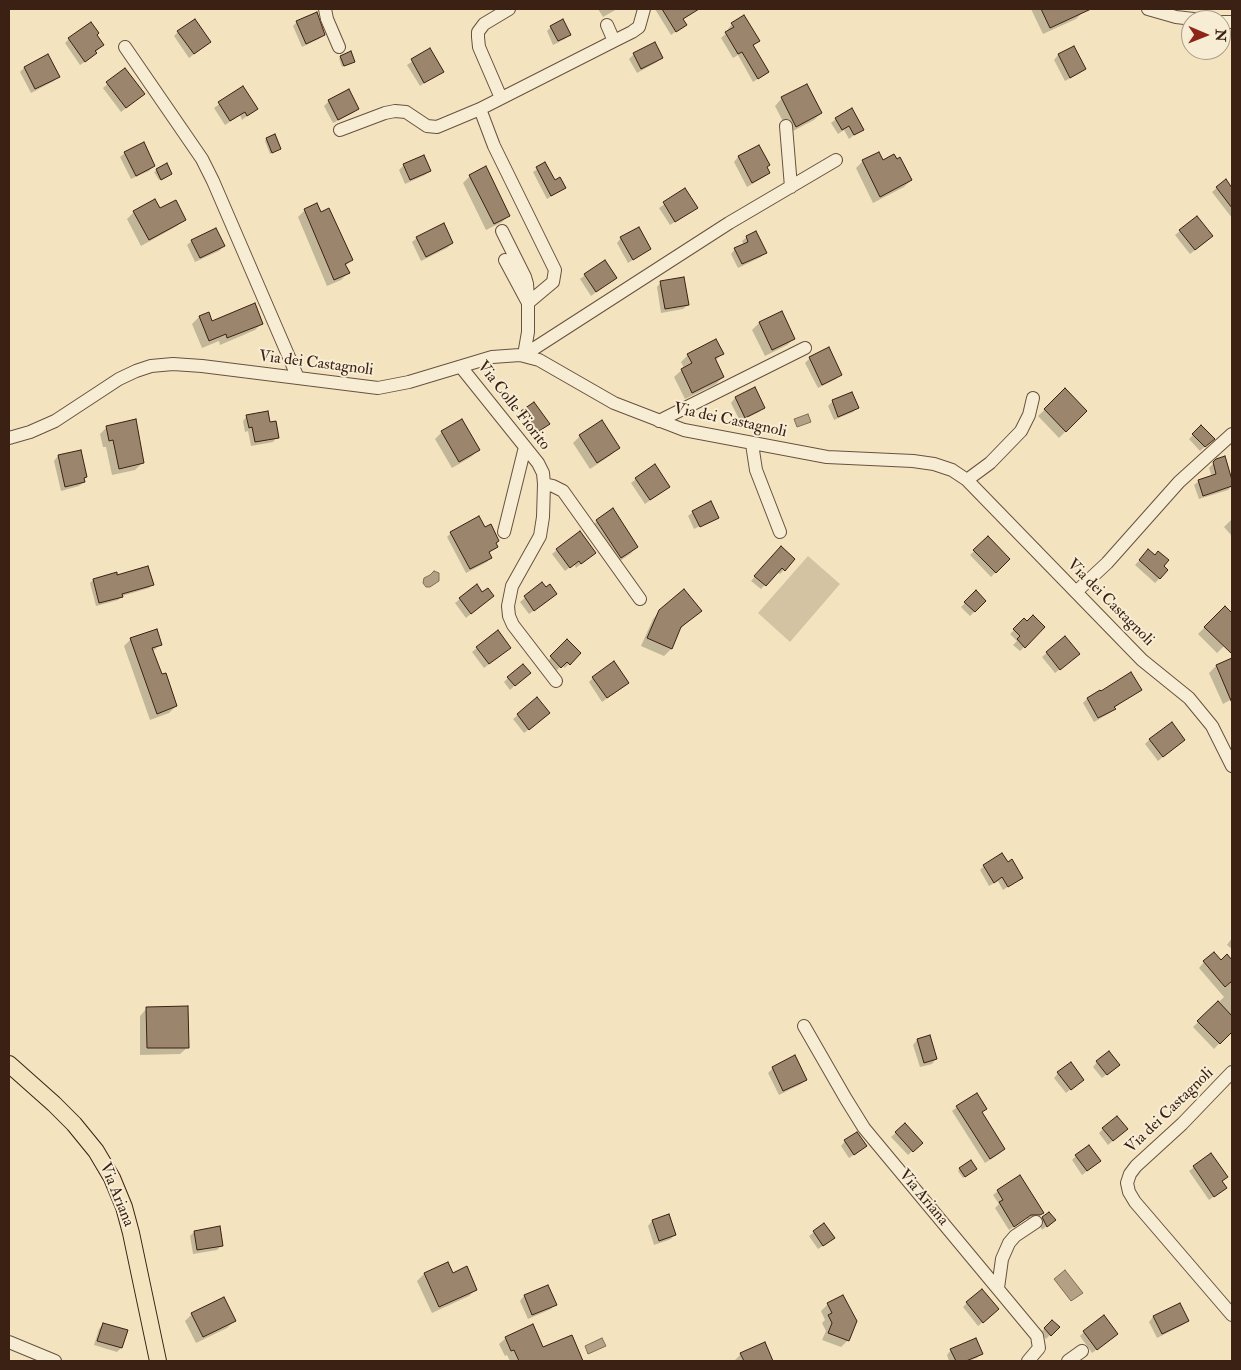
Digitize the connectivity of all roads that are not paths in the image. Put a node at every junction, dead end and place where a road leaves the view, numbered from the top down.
1 (325, 9) edge
2 (509, 9) edge
3 (644, 9) edge
4 (1148, 9) edge
5 (1181, 18) edge
6 (607, 24) dead end
7 (614, 41) junction
8 (125, 47) dead end
9 (339, 47) dead end
10 (501, 98) junction
11 (480, 109) junction
12 (786, 126) dead end
13 (340, 130) dead end
14 (836, 160) dead end
15 (791, 186) junction
16 (502, 231) dead end
17 (505, 260) dead end
18 (528, 303) junction
19 (805, 348) dead end
20 (524, 355) junction
21 (461, 367) junction
22 (298, 378) junction
23 (1033, 398) dead end
24 (659, 422) junction
25 (1232, 434) edge
26 (9, 438) edge
27 (752, 444) junction
28 (525, 447) junction
29 (967, 480) junction
30 (544, 484) junction
31 (504, 532) dead end
32 (780, 532) dead end
33 (1076, 592) junction
34 (640, 599) dead end
35 (556, 681) dead end
36 (1232, 766) edge
37 (804, 1026) dead end
38 (9, 1064) edge
39 (1232, 1072) edge
40 (1036, 1222) dead end
41 (998, 1288) junction
42 (1232, 1315) edge
43 (9, 1342) edge
44 (1082, 1351) dead end
45 (55, 1361) edge
46 (158, 1361) edge
47 (1028, 1361) edge
48 (1068, 1361) edge

1 - 9 street
2 - 10 street
3 - 7 street
4 - 5 street
6 - 7 street
7 - 10 street
8 - 22 street
10 - 11 street
11 - 13 street
11 - 18 street
12 - 15 street
14 - 15 street
15 - 20 street
16 - 18 street
17 - 18 street
18 - 20 street
19 - 24 street
20 - 21 street, Via dei Castagnoli
20 - 24 street, Via dei Castagnoli
21 - 22 street, Via dei Castagnoli
21 - 28 street, Via Colle Fiorito
22 - 26 street, Via dei Castagnoli
23 - 29 street
24 - 27 street, Via dei Castagnoli
25 - 33 street
27 - 29 street, Via dei Castagnoli
27 - 32 street
28 - 30 street, Via Colle Fiorito
28 - 31 street
29 - 33 street, Via dei Castagnoli
30 - 34 street
30 - 35 street, Via Colle Fiorito
33 - 36 street, Via dei Castagnoli
37 - 41 street, Via Ariana
38 - 46 main road, Via Ariana
39 - 42 street, Via dei Castagnoli
40 - 41 street
41 - 47 street, Via Ariana
43 - 45 street
44 - 48 street

